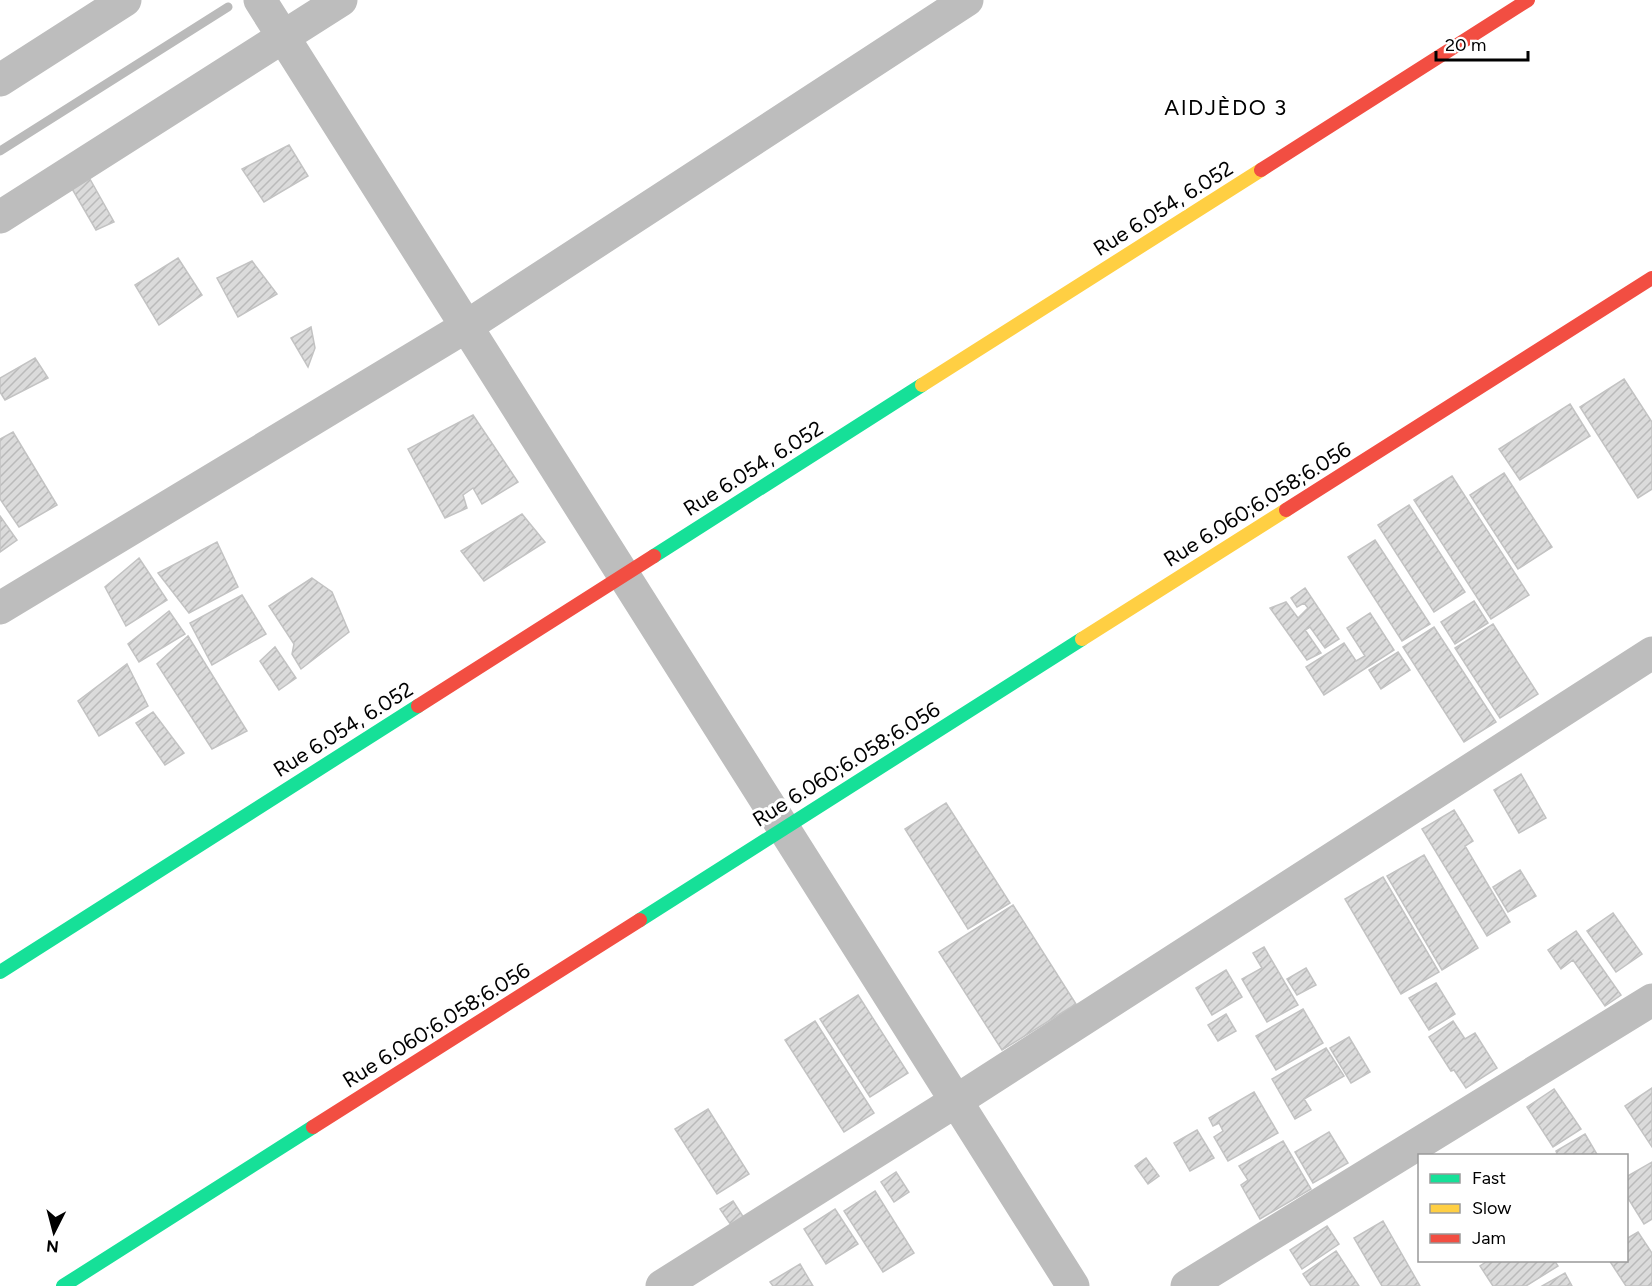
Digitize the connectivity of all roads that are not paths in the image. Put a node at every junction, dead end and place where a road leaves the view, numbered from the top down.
1 (125, 0) edge
2 (340, 0) edge
3 (967, 0) edge
4 (1528, 0) edge
5 (271, 18) edge
6 (0, 80) edge
7 (0, 217) edge
8 (1652, 278) edge
9 (467, 326) junction
10 (624, 575) junction
11 (0, 608) edge
12 (1652, 653) edge
13 (784, 829) junction
14 (0, 972) edge
15 (1652, 1000) edge
16 (956, 1101) junction
17 (63, 1286) edge
18 (662, 1286) edge
19 (1072, 1286) edge
20 (1187, 1286) edge

1 - 6 street
2 - 5 street
3 - 9 street
4 - 10 street, Rue 6.054, 6.052
5 - 7 street
5 - 9 street
8 - 13 street, Rue 6.060;6.058;6.056
9 - 10 street
9 - 11 street
10 - 13 street
10 - 14 street, Rue 6.054, 6.052
12 - 16 street
13 - 16 street
13 - 17 street, Rue 6.060;6.058;6.056
15 - 20 street
16 - 18 street
16 - 19 street

